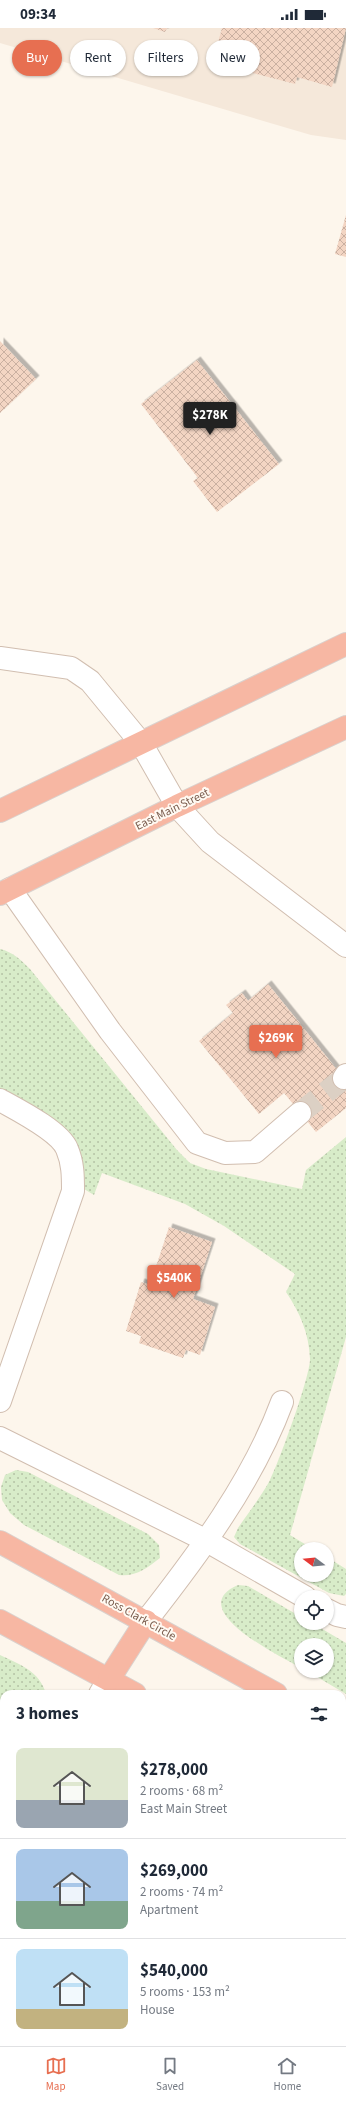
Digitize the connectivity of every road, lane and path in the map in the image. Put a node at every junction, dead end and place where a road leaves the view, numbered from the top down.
1 (346, 644) edge
2 (0, 658) edge
3 (346, 727) edge
4 (141, 743) junction
5 (177, 806) junction
6 (0, 811) edge
7 (5, 891) edge
8 (346, 946) edge
9 (0, 1100) edge
10 (300, 1113) tunnel mouth
11 (0, 1402) edge
12 (282, 1402) dead end
13 (0, 1438) edge
14 (207, 1541) junction
15 (0, 1542) edge
16 (294, 1591) edge
17 (334, 1614) edge
18 (346, 1617) edge
19 (0, 1621) edge
20 (146, 1621) junction
21 (104, 1687) edge
22 (117, 1690) edge
23 (269, 1690) edge

1 - 4 highway
2 - 4 street
3 - 5 highway, East Main Street
4 - 5 street
4 - 6 highway
5 - 7 highway, East Main Street
5 - 8 street
7 - 10 street
9 - 11 street
12 - 14 street
13 - 14 street
14 - 16 street
14 - 20 street
15 - 20 highway, Ross Clark Circle
17 - 18 street
19 - 21 highway
20 - 21 highway
20 - 23 highway, Ross Clark Circle
21 - 22 highway

